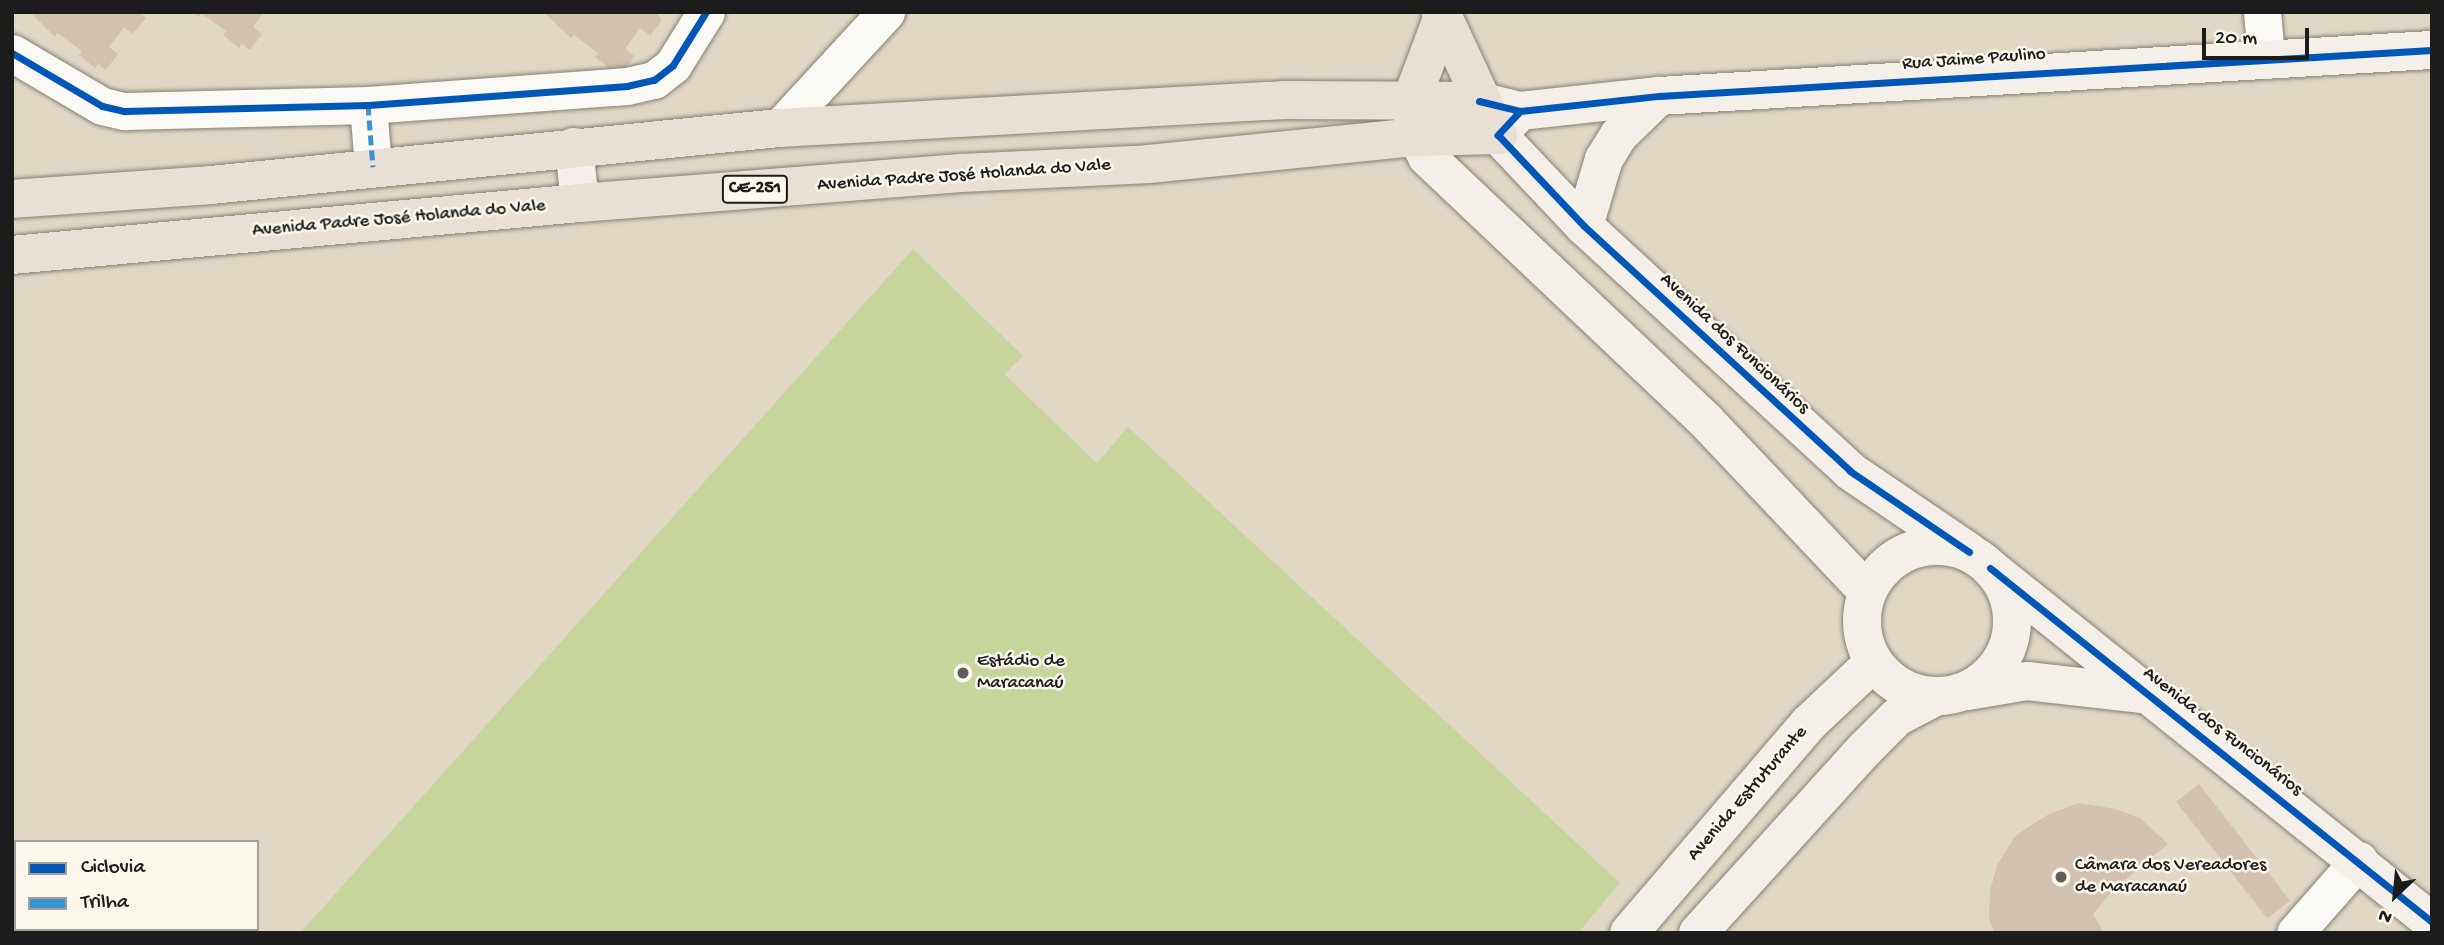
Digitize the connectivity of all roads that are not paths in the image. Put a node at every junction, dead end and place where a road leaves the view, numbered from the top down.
1 (706, 12) edge
2 (886, 12) edge
3 (2262, 12) edge
4 (1442, 14) edge
5 (2432, 50) edge
6 (12, 53) edge
7 (2266, 56) junction
8 (1659, 96) junction
9 (1479, 101) junction
10 (368, 105) junction
11 (1414, 120) junction
12 (1509, 123) junction
13 (779, 128) junction
14 (574, 147) junction
15 (373, 167) junction
16 (12, 199) edge
17 (580, 203) junction
18 (1584, 226) junction
19 (12, 255) edge
20 (1979, 560) junction
21 (1867, 591) junction
22 (1873, 663) junction
23 (1950, 694) junction
24 (2150, 695) junction
25 (2359, 860) junction
26 (2432, 922) edge
27 (1629, 933) edge
28 (1698, 933) edge
29 (2295, 933) edge

1 - 10 street
2 - 13 street
3 - 7 street
4 - 9 main road, Avenida dos Funcionários
4 - 11 main road
5 - 7 street, Rua Jaime Paulino / CE-251
6 - 10 street
7 - 8 street, Rua Jaime Paulino / CE-251
8 - 12 street, Rua Jaime Paulino / CE-251
8 - 18 street
9 - 11 main road, Avenida Padre José Holanda do Vale / CE-251
9 - 12 main road, Avenida dos Funcionários
10 - 15 street
11 - 12 main road, Avenida Padre José Holanda do Vale / CE-251
11 - 13 main road, Avenida Padre José Holanda do Vale / CE-251
11 - 17 main road, Avenida Padre José Holanda do Vale / CE-251
11 - 21 street
12 - 18 street, Avenida dos Funcionários
13 - 14 main road, Avenida Padre José Holanda do Vale / CE-251
14 - 15 main road, Avenida Padre José Holanda do Vale / CE-251
14 - 17 street
15 - 16 main road, Avenida Padre José Holanda do Vale / CE-251
17 - 19 main road, Avenida Padre José Holanda do Vale / CE-251
18 - 20 street, Avenida dos Funcionários
20 - 21 street
20 - 23 street
20 - 24 street, Avenida dos Funcionários
21 - 22 street
22 - 23 street
22 - 27 street, Avenida Estruturante
23 - 24 street
23 - 28 street
24 - 25 street, Avenida dos Funcionários
25 - 26 street, Avenida dos Funcionários
25 - 29 street

